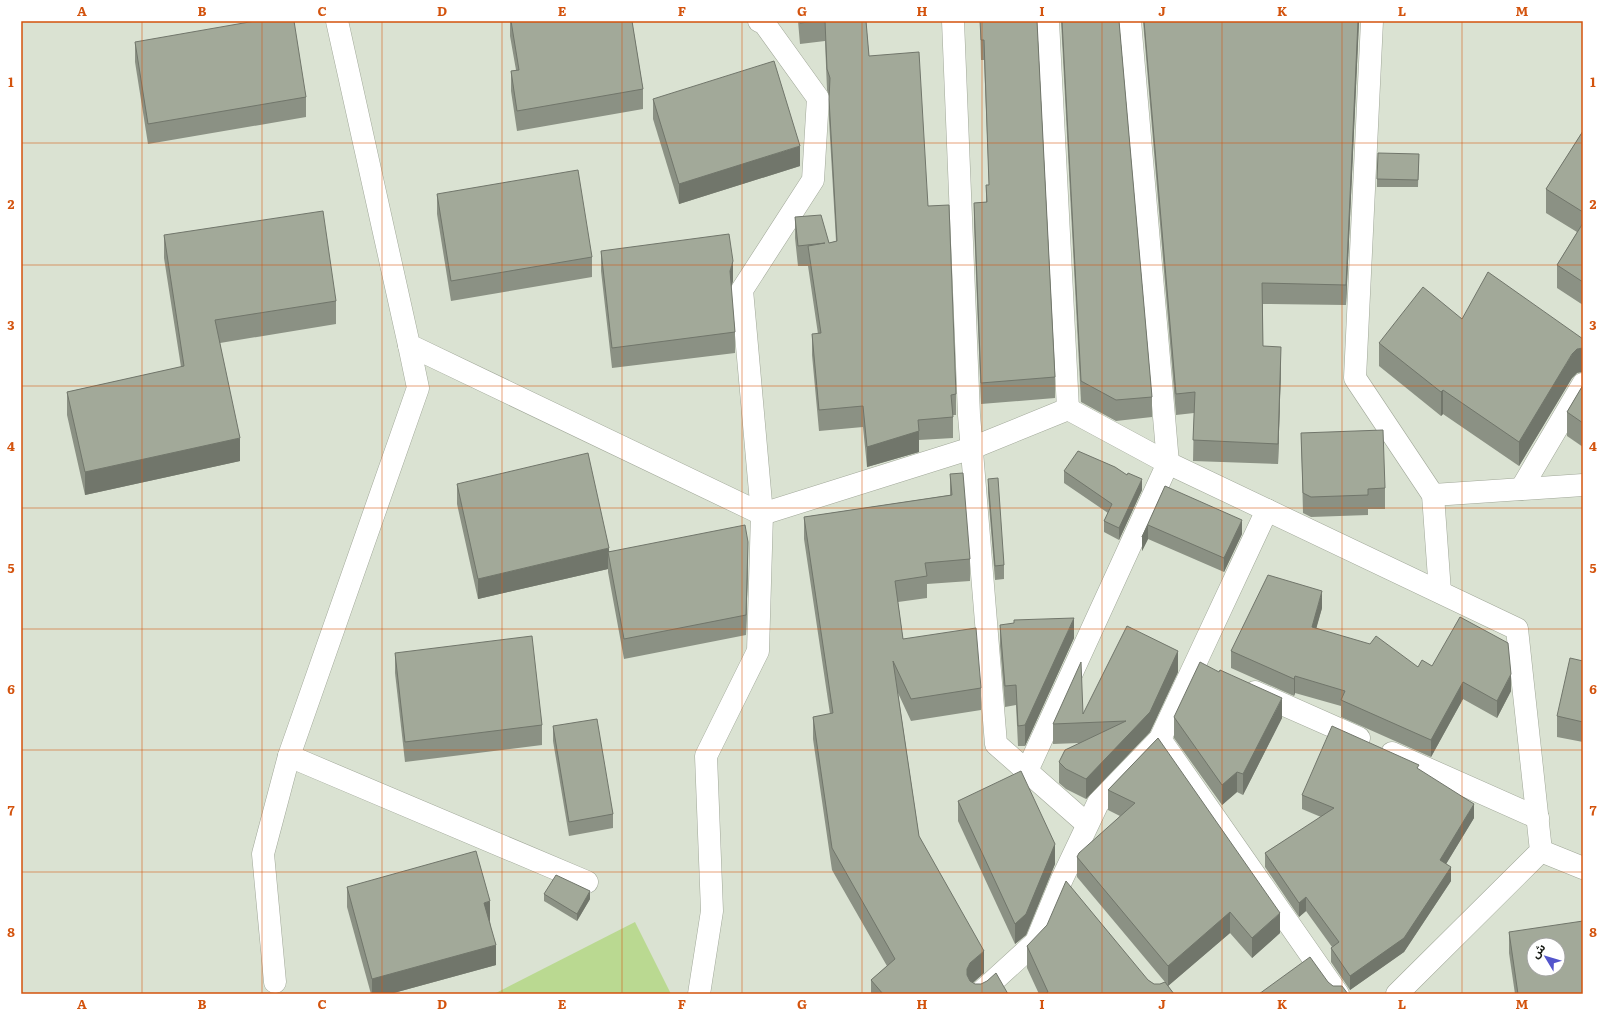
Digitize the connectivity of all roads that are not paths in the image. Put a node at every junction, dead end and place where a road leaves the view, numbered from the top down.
1 (337, 21) edge
2 (954, 21) edge
3 (1048, 21) edge
4 (1130, 21) edge
5 (1372, 21) edge
6 (762, 22) edge
7 (409, 345) junction
8 (1583, 384) edge
9 (1068, 409) junction
10 (972, 448) junction
11 (1168, 463) junction
12 (1583, 485) edge
13 (1521, 489) junction
14 (1433, 495) junction
15 (1267, 510) junction
16 (762, 514) junction
17 (1440, 592) junction
18 (1194, 665) junction
19 (1215, 674) edge
20 (1236, 684) edge
21 (1160, 739) junction
22 (289, 756) junction
23 (1027, 771) junction
24 (1538, 818) junction
25 (1087, 824) junction
26 (1541, 851) junction
27 (1583, 868) edge
28 (1062, 879) junction
29 (587, 882) dead end
30 (1077, 897) edge
31 (275, 982) dead end
32 (699, 994) edge
33 (979, 994) edge
34 (1338, 994) edge
35 (1397, 994) edge

1 - 7 street
2 - 10 street
3 - 9 street
4 - 11 street
5 - 14 street
6 - 16 street
7 - 16 street
7 - 22 street
8 - 13 street
9 - 10 street
9 - 11 street
10 - 16 street
10 - 23 street
11 - 15 street
11 - 23 street
12 - 13 street
13 - 14 street
14 - 17 street
15 - 17 street
15 - 18 street
16 - 32 street
17 - 24 street
18 - 19 street
18 - 21 street
20 - 24 street
21 - 25 street
21 - 34 street
22 - 29 street
22 - 31 street
23 - 25 street
24 - 26 street
25 - 28 street
26 - 27 street
26 - 35 street
28 - 30 street
28 - 33 street

